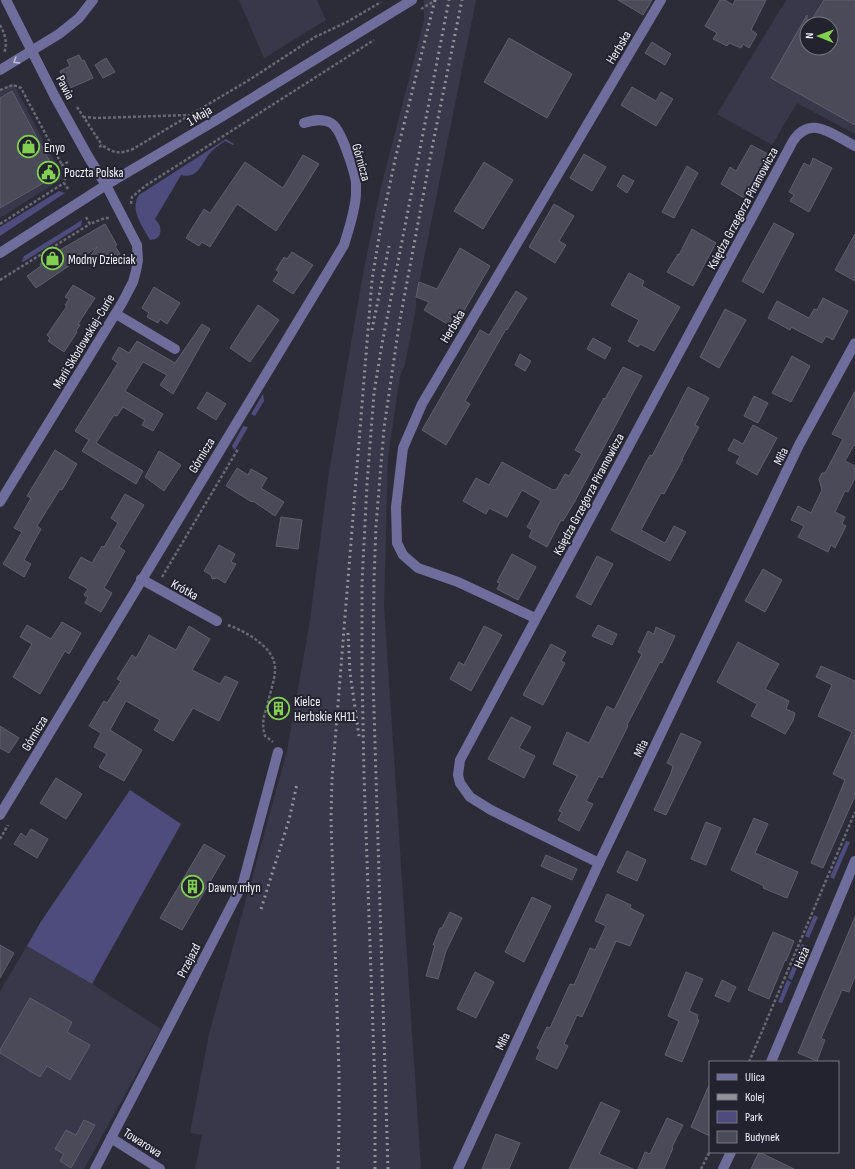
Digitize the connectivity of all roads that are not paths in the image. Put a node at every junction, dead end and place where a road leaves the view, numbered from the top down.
1 (6, 0) edge
2 (93, 0) edge
3 (412, 0) edge
4 (661, 0) edge
5 (32, 51) junction
6 (0, 70) edge
7 (304, 123) dead end
8 (855, 146) edge
9 (106, 185) junction
10 (0, 253) edge
11 (116, 314) junction
12 (855, 343) edge
13 (175, 350) dead end
14 (0, 502) edge
15 (141, 579) junction
16 (535, 618) junction
17 (217, 621) road end
18 (278, 752) road end
19 (0, 815) edge
20 (855, 861) edge
21 (599, 863) junction
22 (771, 1061) edge
23 (111, 1138) junction
24 (730, 1153) edge
25 (95, 1169) edge
26 (160, 1169) edge
27 (458, 1169) edge
28 (722, 1169) edge

1 - 5 street, Pawia
2 - 5 street
3 - 9 street, 1 Maja
4 - 16 street, Herbska
5 -> 6 street
5 - 9 street, Pawia
7 - 15 street, Górnicza
8 - 16 street, Księdza Grzegorza Piramowicza
9 - 10 street, 1 Maja
9 - 11 street, Marii Skłodowskiej-Curie
11 - 13 street
11 - 14 street, Marii Skłodowskiej-Curie
12 - 21 street, Miła
15 - 17 street, Krótka
15 - 19 street, Górnicza
16 - 21 street, Księdza Grzegorza Piramowicza
18 - 23 street, Przejazd
20 - 22 street, Hoża
21 - 27 street, Miła
23 - 25 street, Przejazd
23 - 26 street, Towarowa
24 - 28 street

